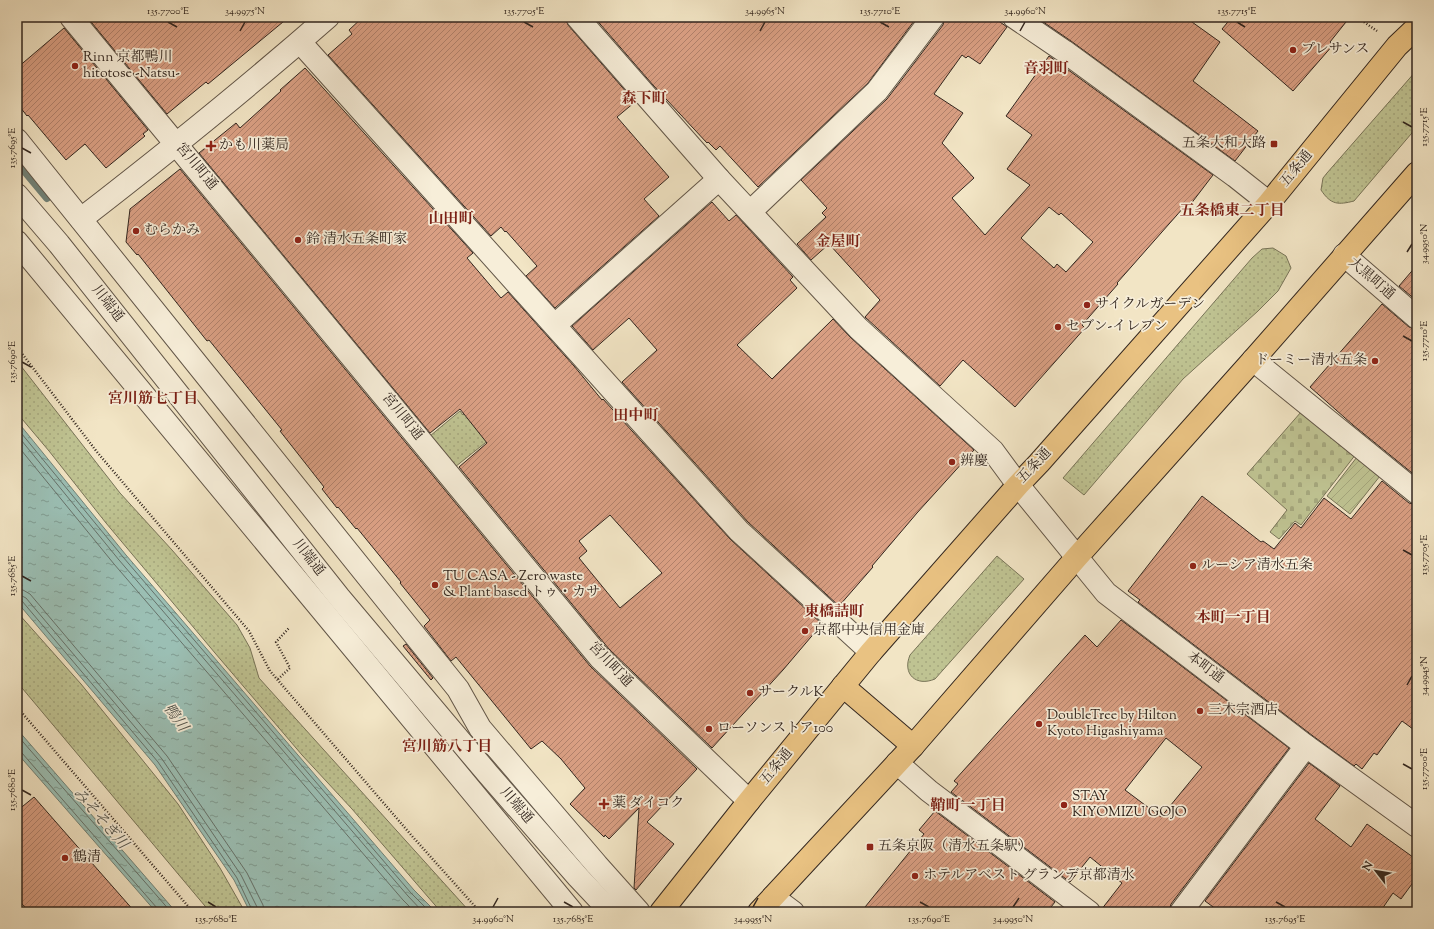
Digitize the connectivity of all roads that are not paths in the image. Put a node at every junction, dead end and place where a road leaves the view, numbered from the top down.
1 (71, 17) edge
2 (577, 17) edge
3 (933, 17) edge
4 (1014, 17) edge
5 (323, 19) edge
6 (1417, 27) edge
7 (300, 42) junction
8 (17, 140) edge
9 (177, 144) junction
10 (1417, 172) edge
11 (719, 179) junction
12 (17, 195) edge
13 (1269, 203) junction
14 (750, 212) junction
15 (80, 219) junction
16 (17, 242) edge
17 (1344, 255) junction
18 (1417, 318) edge
19 (555, 325) junction
20 (1253, 360) junction
21 (1018, 485) junction
22 (1417, 493) edge
23 (1077, 557) junction
24 (871, 652) junction
25 (843, 686) junction
26 (913, 746) junction
27 (1306, 746) junction
28 (897, 763) junction
29 (749, 801) junction
30 (1417, 826) edge
31 (766, 904) edge
32 (572, 912) edge
33 (610, 912) edge
34 (639, 912) edge
35 (661, 912) edge
36 (793, 912) edge
37 (1089, 912) edge
38 (1181, 912) edge

1 - 9 street, 宮川町通
2 - 11 street, 本町通
3 - 14 street
4 - 13 street
5 - 7 street
6 - 13 highway, 五条通
7 - 9 street
7 - 19 street
8 - 15 street
9 - 15 street
9 - 29 street, 宮川町通
10 - 17 highway
11 - 14 street, 本町通
11 - 19 street
12 - 33 street, 川端通
13 - 21 highway, 五条通
14 - 21 street, 本町通
15 - 34 street
16 - 32 street, 川端通
17 - 18 street, 大黒町通
17 - 20 highway
19 - 24 street
20 - 22 street
20 - 23 highway
21 - 23 street, 本町通
21 - 24 highway, 五条通
23 - 26 highway
23 - 27 street, 本町通
24 - 25 highway, 五条通
25 - 26 highway
25 - 29 highway, 五条通
26 - 28 highway
27 - 30 street, 本町通
27 - 38 street
28 - 31 highway
28 - 37 street
29 - 35 highway, 五条通
31 - 36 street

